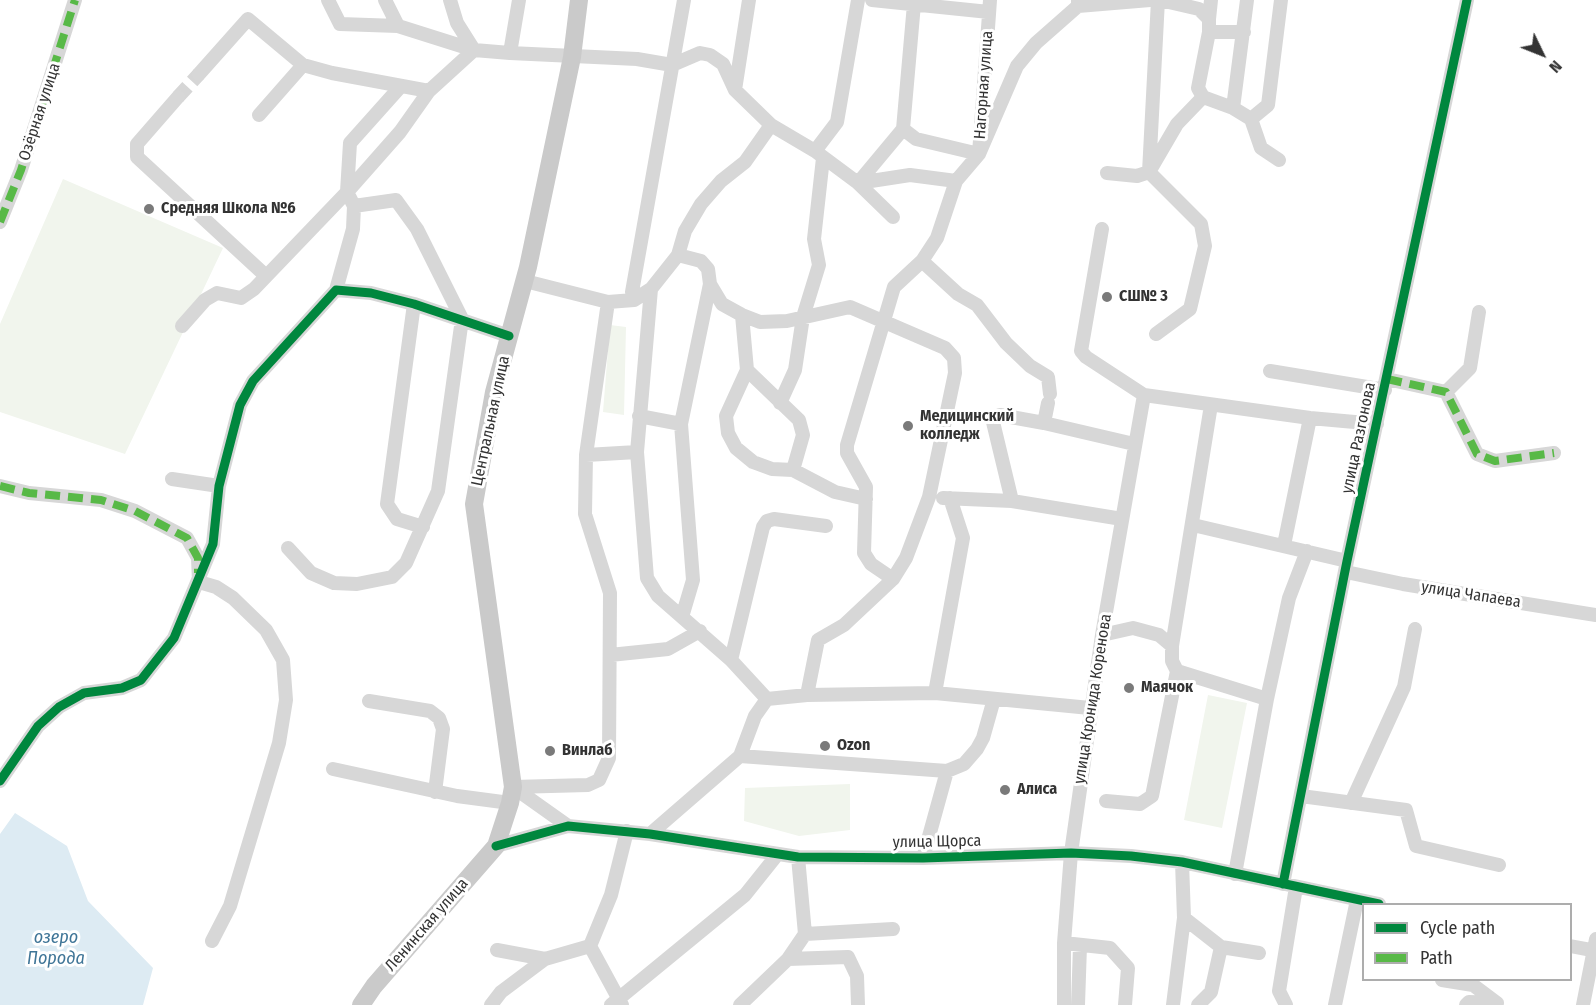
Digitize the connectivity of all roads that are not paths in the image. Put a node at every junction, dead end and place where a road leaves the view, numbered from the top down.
1 (75, 0) edge
2 (328, 0) edge
3 (385, 0) edge
4 (450, 0) edge
5 (519, 0) edge
6 (579, 0) edge
7 (684, 0) edge
8 (749, 0) edge
9 (858, 0) edge
10 (872, 0) edge
11 (1150, 0) edge
12 (1159, 0) edge
13 (1211, 0) edge
14 (1247, 0) edge
15 (1281, 0) edge
16 (1467, 0) edge
17 (1078, 3) edge
18 (914, 4) junction
19 (989, 6) edge
20 (1209, 25) junction
21 (398, 26) junction
22 (1244, 32) junction
23 (474, 50) junction
24 (510, 53) junction
25 (572, 57) junction
26 (303, 65) junction
27 (672, 65) junction
28 (199, 74) tunnel mouth
29 (401, 86) junction
30 (735, 90) junction
31 (429, 91) junction
32 (178, 97) tunnel mouth
33 (1203, 97) junction
34 (1233, 108) junction
35 (259, 115) dead end
36 (1251, 119) junction
37 (771, 125) junction
38 (903, 129) junction
39 (819, 154) junction
40 (979, 154) junction
41 (1280, 160) dead end
42 (1149, 172) junction
43 (1107, 173) dead end
44 (956, 181) junction
45 (858, 183) junction
46 (347, 192) junction
47 (354, 206) junction
48 (893, 217) dead end
49 (0, 222) edge
50 (1102, 229) dead end
51 (678, 255) junction
52 (922, 261) junction
53 (267, 276) junction
54 (525, 281) junction
55 (710, 284) junction
56 (651, 289) junction
57 (336, 290) junction
58 (632, 291) dead end
59 (608, 302) junction
60 (414, 304) junction
61 (1479, 312) dead end
62 (742, 315) junction
63 (803, 317) junction
64 (462, 319) junction
65 (882, 321) junction
66 (182, 326) dead end
67 (1156, 334) dead end
68 (509, 336) junction
69 (747, 370) junction
70 (1270, 371) dead end
71 (1386, 384) junction
72 (1446, 392) junction
73 (1144, 395) junction
74 (780, 403) junction
75 (1211, 405) junction
76 (639, 416) junction
77 (1310, 418) junction
78 (1044, 423) junction
79 (681, 424) junction
80 (1377, 424) junction
81 (1134, 444) junction
82 (637, 452) junction
83 (1554, 453) dead end
84 (586, 455) junction
85 (793, 470) junction
86 (172, 479) dead end
87 (0, 486) edge
88 (219, 486) junction
89 (928, 497) junction
90 (950, 498) junction
91 (866, 499) junction
92 (1012, 501) junction
93 (1122, 519) junction
94 (1193, 525) junction
95 (826, 526) dead end
96 (423, 527) junction
97 (1284, 545) junction
98 (288, 548) dead end
99 (1307, 551) junction
100 (1347, 566) junction
101 (893, 579) junction
102 (199, 582) junction
103 (1596, 615) edge
104 (682, 617) junction
105 (1415, 629) dead end
106 (700, 631) junction
107 (1102, 635) junction
108 (1172, 646) junction
109 (610, 655) junction
110 (731, 660) junction
111 (1177, 671) junction
112 (935, 693) junction
113 (807, 695) junction
114 (767, 699) junction
115 (994, 699) junction
116 (1267, 699) junction
117 (369, 701) dead end
118 (1090, 708) junction
119 (740, 756) junction
120 (333, 769) dead end
121 (947, 771) junction
122 (0, 781) edge
123 (435, 792) junction
124 (511, 795) junction
125 (1301, 796) junction
126 (1106, 801) dead end
127 (1351, 803) junction
128 (568, 826) junction
129 (627, 831) junction
130 (650, 834) junction
131 (496, 846) junction
132 (1071, 853) junction
133 (777, 855) junction
134 (798, 857) junction
135 (923, 858) junction
136 (1182, 861) junction
137 (1499, 865) dead end
138 (1235, 874) junction
139 (1289, 885) junction
140 (1357, 900) junction
141 (1374, 903) edge
142 (1184, 918) junction
143 (894, 929) dead end
144 (805, 934) junction
145 (212, 941) dead end
146 (1064, 943) junction
147 (590, 946) junction
148 (1080, 946) junction
149 (1221, 946) junction
150 (1572, 946) edge
151 (1595, 947) edge
152 (497, 950) dead end
153 (1258, 953) dead end
154 (545, 959) junction
155 (788, 959) junction
156 (1458, 981) edge
157 (1474, 982) edge
158 (617, 1003) edge
159 (1501, 1004) edge
160 (361, 1005) edge
161 (491, 1005) edge
162 (740, 1005) edge
163 (858, 1005) edge
164 (1064, 1005) edge
165 (1078, 1005) edge
166 (1125, 1005) edge
167 (1173, 1005) edge
168 (1197, 1005) edge
169 (1286, 1005) edge
170 (1335, 1005) edge
171 (1466, 1005) edge
172 (1583, 1005) edge

1 - 49 street, Озёрная улица
2 - 21 street
3 - 21 street
4 - 23 street
5 - 24 street
6 - 25 main road, Центральная улица
7 - 27 street
8 - 30 street
9 - 39 street
10 - 18 street
11 - 17 street
12 - 20 street
12 - 42 street
13 - 20 street
14 - 22 street
15 - 36 street
16 - 71 street, улица Разгонова
17 - 40 street
18 - 19 street
18 - 38 street
19 - 40 street, Нагорная улица
20 - 22 street
20 - 33 street
21 - 23 street
22 - 34 street
23 - 24 street
23 - 31 street
24 - 25 street
25 - 27 street
25 - 54 main road, Центральная улица
26 - 28 street
26 - 29 street
26 - 35 street
27 - 30 street
27 - 58 street
29 - 31 street
29 - 46 street
30 - 37 street
31 - 46 street
32 - 53 street
33 - 34 street
33 - 42 street
34 - 36 street
36 - 41 street
37 - 39 street
37 - 51 street
38 - 40 street
38 - 45 street
39 - 45 street
39 - 63 street
40 - 44 street, Нагорная улица
42 - 43 street
42 - 67 street
44 - 45 street
44 - 52 street, Нагорная улица
45 - 48 street
46 - 47 street
46 - 53 street
47 - 57 street
47 - 64 street
50 - 73 street
51 - 55 street
51 - 56 street
52 - 65 street, Нагорная улица
52 - 78 street
53 - 66 street
54 - 59 street
54 - 68 main road, Центральная улица
55 - 62 street
55 - 79 street
56 - 59 street
56 - 76 street
57 - 60 street
57 - 88 street
59 - 84 street
60 - 64 street
60 - 96 street
61 - 72 street
62 - 63 street
62 - 69 street
63 - 65 street
63 - 74 street
64 - 68 street
64 - 96 street
65 - 89 street
65 - 91 street, Нагорная улица
68 - 124 main road, Центральная улица
69 - 74 street
69 - 85 street
70 - 71 street
71 - 72 street
71 - 80 street, улица Разгонова
72 - 83 street
73 - 75 street
73 - 81 street, улица Кронида Коренова
74 - 85 street
75 - 77 street
75 - 94 street
76 - 79 street
76 - 82 street
77 - 80 street
77 - 97 street
78 - 81 street
78 - 92 street
79 - 104 street
80 - 100 street, улица Разгонова
81 - 93 street, улица Кронида Коренова
82 - 84 street
82 - 104 street
84 - 109 street
85 - 91 street
86 - 88 street
87 - 102 street
88 - 102 street
89 - 90 street
89 - 101 street
90 - 92 street
90 - 112 street
91 - 101 street, Нагорная улица
92 - 93 street
93 - 107 street, улица Кронида Коренова
94 - 97 street, улица Чапаева
94 - 108 street
95 - 110 street
96 - 98 street
97 - 99 street, улица Чапаева
99 - 100 street, улица Чапаева
99 - 116 street
100 - 103 street, улица Чапаева
100 - 125 street, улица Разгонова
101 - 113 street
102 - 122 street
102 - 145 street
104 - 106 street
105 - 127 street
106 - 109 street
106 - 110 street
107 - 108 street
107 - 118 street, улица Кронида Коренова
108 - 111 street
109 - 124 street
110 - 114 street
111 - 116 street
111 - 126 street
112 - 113 street
112 - 115 street
113 - 114 street
114 - 119 street
115 - 118 street
115 - 121 street
116 - 138 street
117 - 123 street
118 - 132 street, улица Кронида Коренова
119 - 121 street
119 - 130 street
120 - 123 street
121 - 135 street
123 - 124 street
124 - 128 street
124 - 131 main road, Центральная улица
125 - 127 street
125 - 139 street, улица Разгонова
127 - 137 street
128 - 129 street, улица Щорса
128 - 131 street, улица Щорса
129 - 130 street, улица Щорса
129 - 147 street
130 - 133 street, улица Щорса
131 - 160 main road, Ленинская улица
132 - 135 street, улица Щорса
132 - 136 street, улица Щорса
132 - 146 street, улица Кронида Коренова
133 - 134 street, улица Щорса
133 - 158 street
134 - 135 street, улица Щорса
134 - 144 street
136 - 138 street, улица Щорса
136 - 142 street
138 - 139 street, улица Щорса
139 - 140 street, улица Щорса
139 - 169 street, улица Разгонова
140 - 141 street, улица Щорса
140 - 170 street
142 - 149 street
142 - 167 street
143 - 144 street
144 - 155 street
146 - 148 street
146 - 164 street, улица Кронида Коренова
147 - 154 street
147 - 158 street
148 - 165 street
148 - 166 street
149 - 153 street
149 - 168 street
150 - 151 street
151 - 172 street
152 - 154 street
154 - 161 street
155 - 162 street
155 - 163 street
156 - 157 street
157 - 159 street
159 - 171 street

